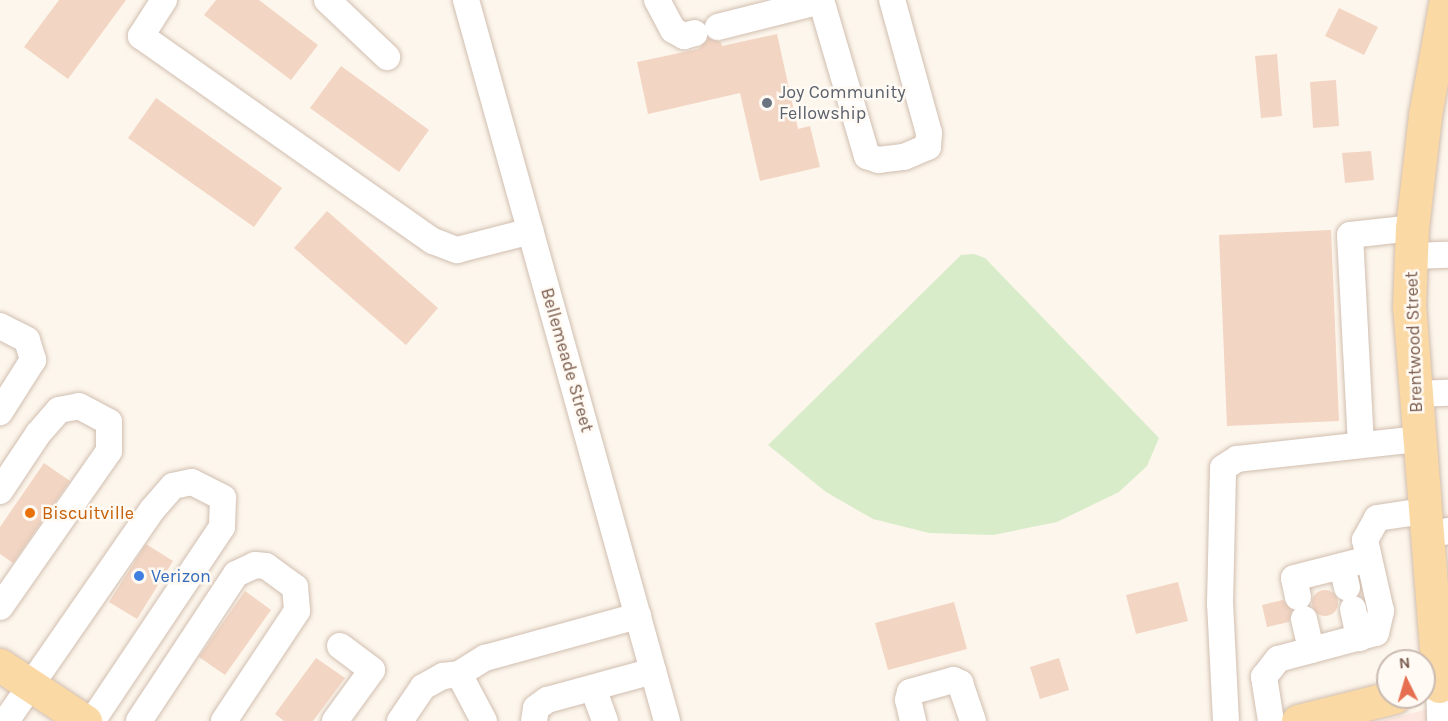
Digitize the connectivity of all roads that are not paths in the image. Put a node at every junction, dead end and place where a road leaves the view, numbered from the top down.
1 (164, 0) edge
2 (327, 0) edge
3 (466, 0) edge
4 (657, 0) edge
5 (821, 0) edge
6 (892, 0) edge
7 (1446, 0) edge
8 (387, 57) dead end
9 (531, 231) junction
10 (1411, 242) junction
11 (1448, 255) edge
12 (0, 326) edge
13 (1448, 393) edge
14 (1415, 394) junction
15 (0, 412) edge
16 (1418, 439) junction
17 (1361, 445) junction
18 (0, 491) edge
19 (1433, 526) edge
20 (1370, 559) junction
21 (1347, 587) junction
22 (1440, 592) edge
23 (0, 607) edge
24 (638, 616) junction
25 (1359, 638) junction
26 (340, 646) dead end
27 (1311, 650) junction
28 (0, 665) edge
29 (653, 671) junction
30 (459, 674) junction
31 (31, 685) junction
32 (1437, 686) edge
33 (593, 688) junction
34 (1376, 702) edge
35 (6, 721) edge
36 (85, 721) edge
37 (92, 721) edge
38 (139, 721) edge
39 (224, 721) edge
40 (335, 721) edge
41 (400, 721) edge
42 (484, 721) edge
43 (534, 721) edge
44 (605, 721) edge
45 (667, 721) edge
46 (913, 721) edge
47 (973, 721) edge
48 (1226, 721) edge
49 (1271, 721) edge
50 (1299, 721) edge
51 (1440, 721) edge

1 - 9 street
2 - 8 street
3 - 9 street, Bellemeade Street
4 - 5 street
5 - 6 street
7 - 10 main road, Brentwood Street
9 - 24 street, Bellemeade Street
10 - 11 street
10 - 14 main road, Brentwood Street
10 - 17 street
12 - 15 street
13 - 14 street
14 - 16 main road, Brentwood Street
16 - 17 street
16 - 19 main road, Brentwood Street
17 - 48 street
18 - 23 street
19 - 20 street
19 - 22 main road, Brentwood Street
20 - 21 street
20 - 25 street
21 - 25 street
21 - 27 street
22 - 32 main road, Brentwood Street
24 - 29 street, Bellemeade Street
24 - 30 street
25 - 27 street
26 - 40 street
27 - 49 street
28 - 31 main road
29 - 33 street
29 - 45 street, Bellemeade Street
30 - 41 street
30 - 42 street
31 - 35 street
31 - 36 main road
31 - 37 street
32 - 51 street
33 - 43 street
33 - 44 street
34 - 50 main road
38 - 39 street
46 - 47 street

